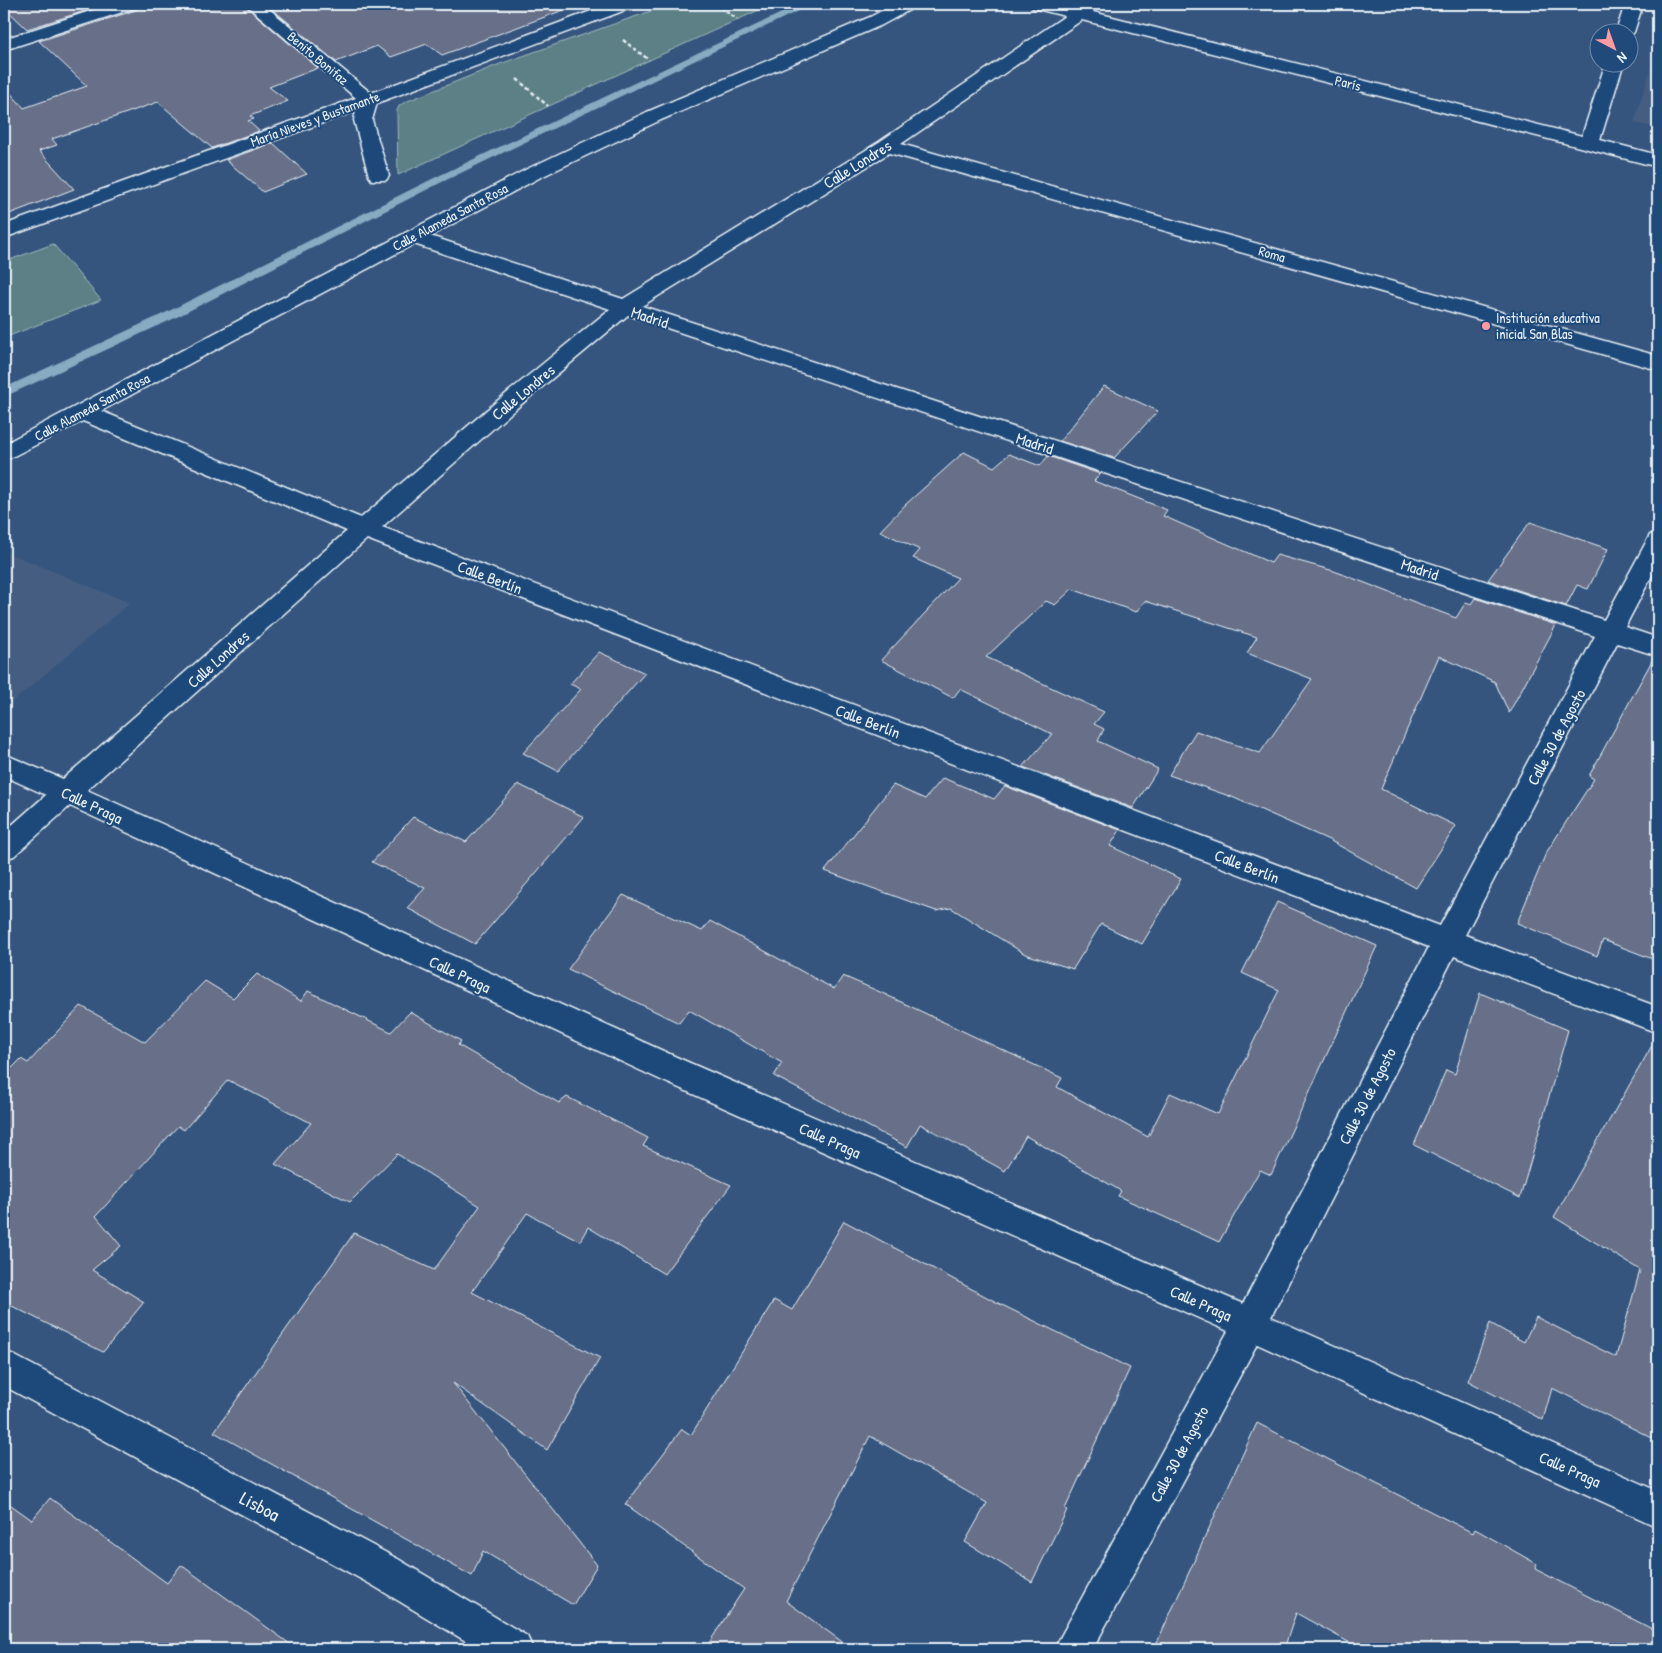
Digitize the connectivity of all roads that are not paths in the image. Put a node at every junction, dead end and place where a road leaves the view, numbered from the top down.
1 (129, 4) edge
2 (253, 4) edge
3 (625, 4) edge
4 (907, 4) edge
5 (1039, 4) edge
6 (1094, 4) edge
7 (1634, 4) edge
8 (1076, 14) junction
9 (1628, 22) edge
10 (4, 45) edge
11 (1612, 72) edge
12 (369, 100) junction
13 (1589, 144) junction
14 (886, 146) junction
15 (1658, 161) edge
16 (378, 176) dead end
17 (4, 232) edge
18 (412, 237) junction
19 (624, 308) junction
20 (1658, 363) edge
21 (82, 412) junction
22 (4, 453) edge
23 (364, 529) junction
24 (1658, 541) edge
25 (1611, 632) junction
26 (1658, 647) edge
27 (4, 764) edge
28 (67, 794) junction
29 (4, 848) edge
30 (1447, 941) junction
31 (1658, 1020) edge
32 (1250, 1324) junction
33 (4, 1367) edge
34 (1658, 1509) edge
35 (514, 1649) edge
36 (1073, 1649) edge

1 - 10 street
2 - 12 street, Benito Bonifaz
3 - 12 street, María Nieves y Bustamante
4 - 18 street, Calle Alameda Santa Rosa
5 - 8 street, París
6 - 8 street, Calle Londres
7 - 9 street
8 - 13 street, París
8 - 14 street, Calle Londres
11 - 13 street
12 - 16 street
12 - 17 street, María Nieves y Bustamante
13 - 15 street, París
14 - 19 street, Calle Londres
14 - 20 street, Roma
18 - 19 street, Madrid
18 - 21 street, Calle Alameda Santa Rosa
19 - 23 street, Calle Londres
19 - 25 street, Madrid
21 - 22 street, Calle Alameda Santa Rosa
21 - 23 street, Calle Berlín
23 - 28 street, Calle Londres
23 - 30 street, Calle Berlín
24 - 25 street, Calle 30 de Agosto
25 - 26 street, Madrid
25 - 30 street, Calle 30 de Agosto
27 - 28 street, Calle Praga
28 - 29 street, Calle Londres
28 - 32 street, Calle Praga
30 - 31 street, Calle Berlín
30 - 32 street, Calle 30 de Agosto
32 - 34 street, Calle Praga
32 - 36 street, Calle 30 de Agosto
33 - 35 street, Lisboa

